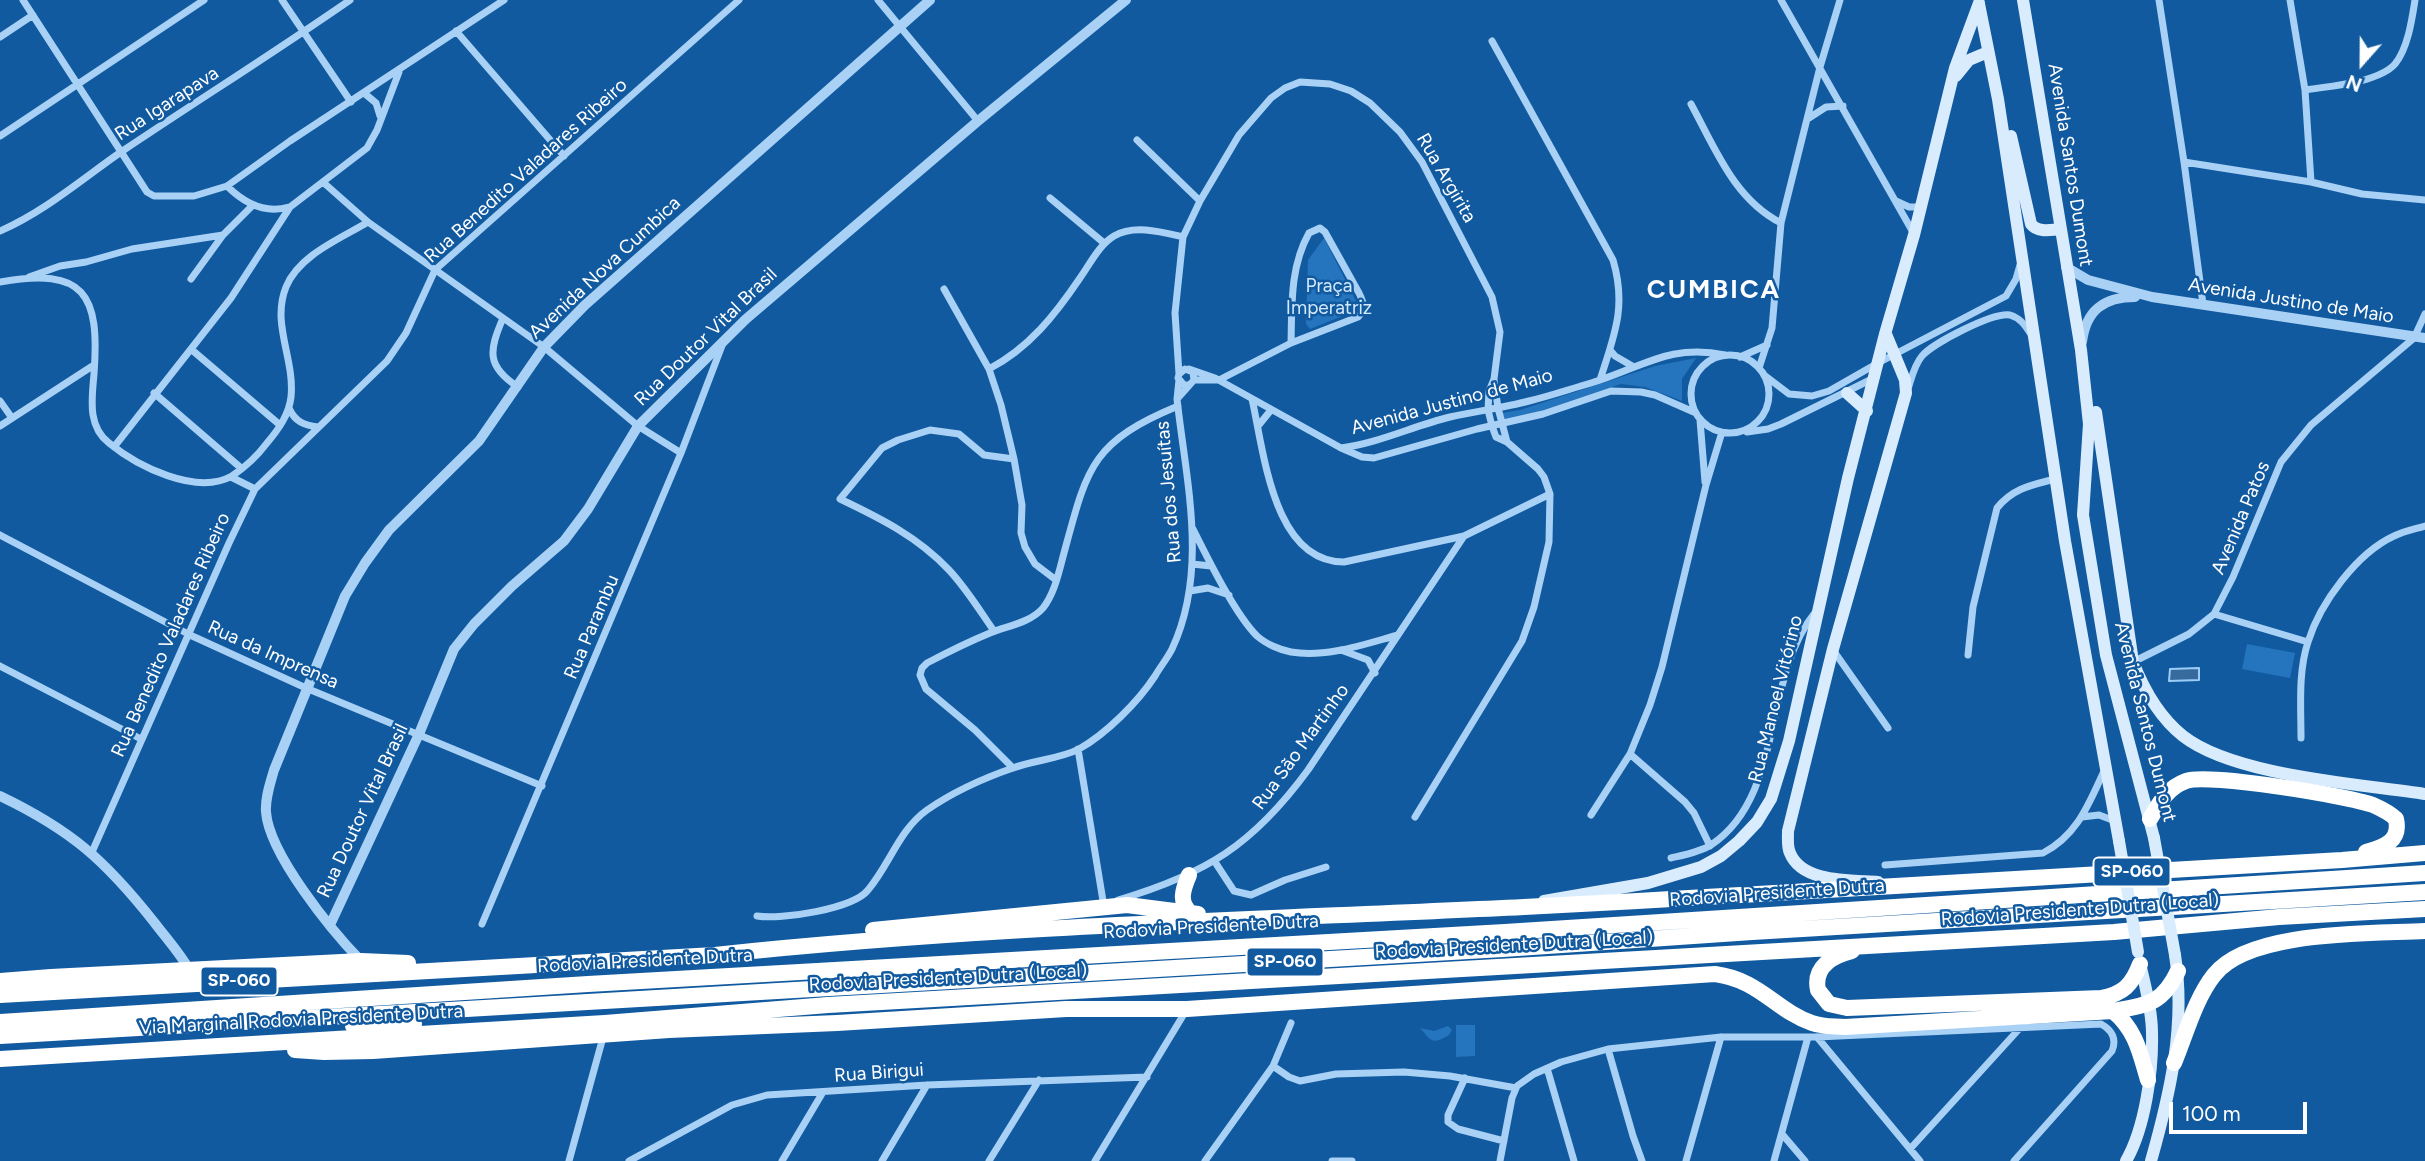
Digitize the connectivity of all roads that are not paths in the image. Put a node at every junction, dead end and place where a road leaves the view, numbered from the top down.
1 (23, 0) edge
2 (204, 0) edge
3 (282, 0) edge
4 (350, 0) edge
5 (504, 0) edge
6 (739, 0) edge
7 (878, 0) edge
8 (930, 0) edge
9 (1126, 0) edge
10 (1781, 0) edge
11 (1840, 0) edge
12 (2023, 0) edge
13 (2159, 0) edge
14 (2290, 0) edge
15 (2415, 0) edge
16 (1979, 2) edge
17 (33, 15) junction
18 (899, 26) junction
19 (456, 31) junction
20 (303, 32) junction
21 (0, 37) edge
22 (1492, 41) dead end
23 (1988, 52) junction
24 (1820, 67) junction
25 (400, 70) junction
26 (1952, 82) junction
27 (77, 83) junction
28 (2305, 90) junction
29 (363, 93) junction
30 (1998, 99) junction
31 (351, 102) junction
32 (1691, 104) dead end
33 (1843, 106) junction
34 (380, 117) junction
35 (1808, 119) junction
36 (978, 121) junction
37 (0, 136) edge
38 (1137, 140) dead end
39 (122, 152) junction
40 (564, 156) junction
41 (2184, 162) junction
42 (2311, 182) junction
43 (324, 183) junction
44 (228, 186) junction
45 (1050, 198) dead end
46 (2425, 200) edge
47 (1200, 201) junction
48 (1895, 201) junction
49 (253, 205) junction
50 (290, 207) junction
51 (1921, 207) junction
52 (368, 222) junction
53 (1781, 223) junction
54 (2061, 229) junction
55 (0, 231) edge
56 (223, 235) junction
57 (1914, 235) junction
58 (1183, 237) junction
59 (1104, 243) junction
60 (2022, 259) junction
61 (2066, 267) junction
62 (435, 270) junction
63 (25, 279) junction
64 (191, 279) dead end
65 (0, 282) edge
66 (944, 289) dead end
67 (2151, 297) junction
68 (2203, 304) junction
69 (2425, 313) edge
70 (503, 318) junction
71 (1885, 334) junction
72 (2034, 338) junction
73 (2420, 338) edge
74 (725, 339) junction
75 (1291, 343) junction
76 (1768, 345) junction
77 (544, 347) junction
78 (192, 350) junction
79 (1610, 350) junction
80 (2081, 350) junction
81 (1725, 355) junction
82 (1894, 356) junction
83 (1740, 357) junction
84 (1878, 362) junction
85 (94, 365) junction
86 (1634, 367) junction
87 (1759, 368) junction
88 (989, 369) junction
89 (1183, 373) junction
90 (1764, 375) junction
91 (1874, 378) junction
92 (1494, 379) junction
93 (1219, 380) junction
94 (1600, 380) junction
95 (1191, 383) junction
96 (518, 387) junction
97 (2086, 390) junction
98 (154, 393) junction
99 (1847, 393) junction
100 (1906, 393) junction
101 (1252, 399) junction
102 (0, 401) edge
103 (1178, 402) junction
104 (289, 408) junction
105 (1498, 408) junction
106 (1271, 410) junction
107 (1488, 410) junction
108 (1867, 411) junction
109 (1698, 417) junction
110 (12, 418) junction
111 (1502, 424) junction
112 (280, 425) junction
113 (0, 426) edge
114 (638, 426) junction
115 (1258, 426) junction
116 (1492, 426) junction
117 (318, 427) junction
118 (1722, 432) junction
119 (1740, 432) junction
120 (1507, 442) junction
121 (114, 447) junction
122 (1340, 449) junction
123 (681, 453) junction
124 (1014, 459) junction
125 (241, 468) junction
126 (231, 477) junction
127 (2055, 479) junction
128 (1706, 485) junction
129 (256, 489) junction
130 (1550, 494) junction
131 (2425, 526) edge
132 (1192, 527) junction
133 (0, 535) edge
134 (1464, 536) junction
135 (1192, 564) junction
136 (1211, 566) junction
137 (1056, 580) junction
138 (1190, 591) junction
139 (1230, 596) junction
140 (1817, 610) junction
141 (2214, 614) junction
142 (995, 631) junction
143 (190, 635) junction
144 (1398, 635) junction
145 (2308, 642) junction
146 (1341, 649) junction
147 (1832, 649) junction
148 (1968, 655) dead end
149 (2133, 662) junction
150 (0, 666) edge
151 (1375, 673) junction
152 (306, 688) junction
153 (1888, 729) dead end
154 (419, 734) junction
155 (2301, 738) dead end
156 (141, 739) junction
157 (1078, 749) junction
158 (1630, 754) junction
159 (2106, 766) junction
160 (1013, 768) junction
161 (542, 786) junction
162 (2425, 794) edge
163 (0, 796) edge
164 (1591, 815) dead end
165 (1415, 817) dead end
166 (2082, 817) junction
167 (2150, 819) junction
168 (2116, 822) junction
169 (1710, 846) junction
170 (92, 852) junction
171 (2425, 853) edge
172 (1671, 858) dead end
173 (2342, 860) junction
174 (1215, 862) junction
175 (1885, 865) dead end
176 (1326, 867) dead end
177 (2425, 873) edge
178 (1189, 875) junction
179 (1923, 884) junction
180 (2425, 892) edge
181 (1104, 906) junction
182 (1523, 907) junction
183 (2425, 909) edge
184 (1191, 913) junction
185 (757, 916) dead end
186 (1250, 917) junction
187 (482, 924) dead end
188 (330, 925) junction
189 (2425, 931) edge
190 (343, 942) junction
191 (1878, 944) junction
192 (715, 956) junction
193 (2139, 958) junction
194 (361, 961) junction
195 (339, 962) junction
196 (2176, 963) junction
197 (479, 970) junction
198 (190, 971) junction
199 (0, 981) edge
200 (1176, 986) junction
201 (0, 995) edge
202 (1358, 997) junction
203 (2149, 1005) junction
204 (1187, 1009) junction
205 (2113, 1011) junction
206 (0, 1022) edge
207 (605, 1023) junction
208 (1291, 1023) dead end
209 (2020, 1027) junction
210 (144, 1029) junction
211 (0, 1035) edge
212 (1721, 1037) junction
213 (1808, 1037) junction
214 (1817, 1037) junction
215 (602, 1041) dead end
216 (254, 1045) junction
217 (1608, 1049) junction
218 (0, 1059) edge
219 (2174, 1063) junction
220 (1273, 1066) junction
221 (1547, 1068) junction
222 (1147, 1077) junction
223 (1465, 1079) junction
224 (1040, 1080) junction
225 (2148, 1080) junction
226 (927, 1085) junction
227 (1516, 1088) junction
228 (823, 1092) junction
229 (1782, 1134) junction
230 (1504, 1141) junction
231 (1910, 1149) junction
232 (2155, 1158) edge
233 (569, 1161) edge
234 (629, 1161) edge
235 (782, 1161) edge
236 (882, 1161) edge
237 (989, 1161) edge
238 (1095, 1161) edge
239 (1205, 1161) edge
240 (1332, 1161) edge
241 (1352, 1161) edge
242 (1500, 1161) edge
243 (1574, 1161) edge
244 (1642, 1161) edge
245 (1686, 1161) edge
246 (1774, 1161) edge
247 (1805, 1161) edge
248 (1920, 1161) edge
249 (2014, 1161) edge
250 (2126, 1161) edge

1 - 17 street
2 - 27 street
3 - 20 street
4 - 20 street, Rua Igarapava
5 - 19 street
6 - 40 street, Rua Benedito Valadares Ribeiro
7 - 18 street
8 - 18 street, Avenida Nova Cumbica
9 - 36 street, Rua Doutor Vital Brasil
10 - 24 street
11 - 24 street
12 - 54 main road, Avenida Santos Dumont
13 - 41 street
14 - 28 street
15 - 28 street
16 - 23 main road, Avenida Santos Dumont
16 - 26 main road, Rua Manoel Vitórino
17 - 21 street
17 - 27 street
18 - 36 street
18 - 77 street, Avenida Nova Cumbica
19 - 25 street
19 - 40 street
20 - 31 street
20 - 39 street, Rua Igarapava
22 - 79 street
23 - 26 main road, Rua Manoel Vitórino
23 - 30 main road, Avenida Santos Dumont
24 - 33 street
24 - 35 street
25 - 29 street
25 - 34 street
26 - 51 main road, Rua Manoel Vitórino
27 - 37 street
27 - 39 street
28 - 42 street
29 - 31 street
29 - 34 street
30 - 54 main road
30 - 60 main road, Avenida Santos Dumont
31 - 44 street
32 - 53 street
33 - 35 street
33 - 48 street
34 - 43 street
35 - 53 street
36 - 74 street, Rua Doutor Vital Brasil
38 - 47 street
39 - 44 street
39 - 55 street, Rua Igarapava
40 - 62 street, Rua Benedito Valadares Ribeiro
41 - 42 street
41 - 68 street
42 - 46 street
43 - 50 street
43 - 52 street
44 - 49 street
45 - 59 street
47 - 58 street, Rua Argirita
47 - 92 street, Rua Argirita
48 - 51 street
48 - 57 street
49 - 50 street
49 - 56 street
50 - 78 street
51 - 57 main road, Rua Manoel Vitórino
52 - 62 street
52 - 104 street
53 - 76 street
54 - 61 main road, Avenida Santos Dumont
56 - 63 street
56 - 64 street
57 - 71 main road, Rua Manoel Vitórino
58 - 59 street
58 - 89 street, Rua dos Jesuítas
59 - 88 street
60 - 72 main road, Avenida Santos Dumont
60 - 82 street
61 - 67 street, Avenida Justino de Maio
61 - 80 main road, Avenida Santos Dumont
62 - 70 street
62 - 117 street, Rua Benedito Valadares Ribeiro
63 - 65 street
63 - 85 street
66 - 88 street
67 - 68 street, Avenida Justino de Maio
67 - 80 street, Avenida Justino de Maio
68 - 73 street, Avenida Justino de Maio
69 - 73 street, Avenida Patos
70 - 77 street
70 - 96 street
71 - 82 main road
71 - 84 main road, Rua Manoel Vitórino
72 - 100 street
72 - 127 main road, Avenida Santos Dumont
73 - 141 street, Avenida Patos
74 - 114 street, Rua Doutor Vital Brasil
74 - 123 street, Rua Parambu
75 - 75 street
75 - 93 street
76 - 83 street
76 - 87 street
77 - 96 street, Avenida Nova Cumbica
77 - 114 street
78 - 98 street
78 - 112 street
79 - 86 street
79 - 94 street
80 - 97 main road, Avenida Santos Dumont
81 - 83 street
81 - 86 street, Avenida Justino de Maio
81 - 109 street
82 - 84 street
82 - 100 main road
83 - 87 street
84 - 90 street
84 - 91 main road, Rua Manoel Vitórino
85 - 110 street
85 - 121 street
86 - 94 street, Avenida Justino de Maio
87 - 90 street
88 - 124 street
89 - 93 street
89 - 95 street
89 - 95 street
89 - 103 street, Rua dos Jesuítas
90 - 119 street
91 - 99 street
91 - 108 main road, Rua Manoel Vitórino
92 - 105 street, Rua Argirita
92 - 107 street, Rua Argirita
93 - 95 street
93 - 101 street
94 - 105 street, Avenida Justino de Maio
95 - 103 street, Rua dos Jesuítas
96 - 152 street, Avenida Nova Cumbica
97 - 149 main road
97 - 167 main road, Avenida Santos Dumont
98 - 121 street
98 - 125 street
99 - 108 main road
99 - 119 street
100 - 147 main road
101 - 106 street
101 - 115 street
102 - 110 street
103 - 132 street, Rua dos Jesuítas
103 - 137 street
104 - 112 street
104 - 117 street
105 - 107 street, Avenida Justino de Maio
105 - 111 street, Rua Argirita
106 - 115 street
106 - 122 street
107 - 116 street, Rua Argirita
107 - 122 street, Avenida Justino de Maio
108 - 140 main road, Rua Manoel Vitórino
109 - 111 street, Avenida Justino de Maio
109 - 118 street
109 - 128 street
110 - 113 street
111 - 116 street, Avenida Justino de Maio
111 - 120 street, Rua Argirita
112 - 125 street
114 - 123 street
114 - 154 street, Rua Doutor Vital Brasil
115 - 134 street
116 - 120 street
116 - 122 street, Avenida Justino de Maio
117 - 129 street, Rua Benedito Valadares Ribeiro
118 - 119 street
118 - 128 street
120 - 130 street
121 - 126 street
123 - 161 street, Rua Parambu
124 - 137 street
124 - 142 street
125 - 126 street
126 - 129 street
127 - 148 street
127 - 159 main road, Avenida Santos Dumont
128 - 158 street
129 - 143 street, Rua Benedito Valadares Ribeiro
130 - 134 street
130 - 165 street
131 - 145 street
132 - 135 street, Rua dos Jesuítas
132 - 136 street
133 - 143 street, Rua da Imprensa
134 - 144 street, Rua São Martinho
135 - 136 street
135 - 138 street, Rua dos Jesuítas
136 - 139 street
137 - 142 street
138 - 139 street
138 - 157 street, Rua dos Jesuítas
139 - 146 street
140 - 169 street
140 - 182 main road, Rua Manoel Vitórino
141 - 145 street
141 - 149 street, Avenida Patos
142 - 160 street
143 - 152 street, Rua da Imprensa
143 - 156 street, Rua Benedito Valadares Ribeiro
144 - 146 street
144 - 151 street, Rua São Martinho
145 - 155 street
146 - 151 street
147 - 153 street
147 - 179 main road
149 - 162 main road
150 - 156 street
151 - 174 street, Rua São Martinho
152 - 154 street, Rua da Imprensa
152 - 188 street, Avenida Nova Cumbica
154 - 161 street, Rua da Imprensa
154 - 188 street, Rua Doutor Vital Brasil
156 - 170 street, Rua Benedito Valadares Ribeiro
157 - 160 street, Rua dos Jesuítas
157 - 181 street
158 - 164 street
158 - 169 street
159 - 166 street
159 - 168 main road, Avenida Santos Dumont
160 - 185 street, Rua dos Jesuítas
161 - 187 street, Rua Parambu
163 - 170 street
166 - 168 street
166 - 175 street
167 - 173 highway
167 - 196 main road, Avenida Santos Dumont, bridge
168 - 193 main road, Avenida Santos Dumont, bridge
169 - 172 street
170 - 198 street
171 - 173 highway, Rodovia Presidente Dutra / SP-060
173 - 179 highway, Rodovia Presidente Dutra / SP-060
174 - 176 street
174 - 178 street, Rua São Martinho
177 - 206 highway, Rodovia Presidente Dutra / SP-060
178 - 181 street, Rua São Martinho
178 - 184 highway
179 - 182 highway, Rodovia Presidente Dutra / SP-060
180 - 210 highway, Rodovia Presidente Dutra / SP-060
181 - 184 highway
181 - 192 highway
182 - 186 highway, Rodovia Presidente Dutra / SP-060
183 - 191 highway, Rodovia Presidente Dutra (Local) / SP-060
184 - 186 highway
186 - 192 highway, Rodovia Presidente Dutra / SP-060
188 - 190 street
189 - 219 highway
190 - 194 street
190 - 195 street
191 - 193 highway
191 - 200 highway, Rodovia Presidente Dutra (Local) / SP-060
192 - 197 highway, Rodovia Presidente Dutra / SP-060
193 - 203 main road, Avenida Santos Dumont
194 - 195 highway
194 - 197 highway
195 - 198 highway
196 - 203 highway
196 - 219 main road, Avenida Santos Dumont
197 - 201 highway, Rodovia Presidente Dutra / SP-060
198 - 199 highway
200 - 202 highway
200 - 207 highway, Rodovia Presidente Dutra (Local) / SP-060
202 - 204 highway
202 - 205 highway
203 - 205 highway
203 - 225 main road, Avenida Santos Dumont
204 - 216 highway
204 - 222 street
205 - 225 highway
207 - 210 highway
207 - 216 highway, Via Marginal Rodovia Presidente Dutra / SP-060
208 - 220 street
209 - 214 street
209 - 231 street
209 - 249 street
210 - 211 highway, Rodovia Presidente Dutra / SP-060
212 - 213 street
212 - 217 street
212 - 245 street
213 - 214 street
213 - 229 street
214 - 231 street
215 - 233 street
216 - 218 highway, Via Marginal Rodovia Presidente Dutra / SP-060
217 - 221 street
217 - 244 street
219 - 232 main road, Avenida Santos Dumont
220 - 223 street
220 - 239 street
221 - 227 street
221 - 243 street
222 - 224 street, Rua Birigui
222 - 238 street
223 - 227 street
223 - 230 street
224 - 226 street, Rua Birigui
224 - 237 street
225 - 250 main road, Avenida Santos Dumont
226 - 228 street, Rua Birigui
226 - 236 street
227 - 230 street
228 - 234 street, Rua Birigui
228 - 235 street
229 - 246 street
229 - 247 street
230 - 242 street
231 - 248 street
240 - 241 street

